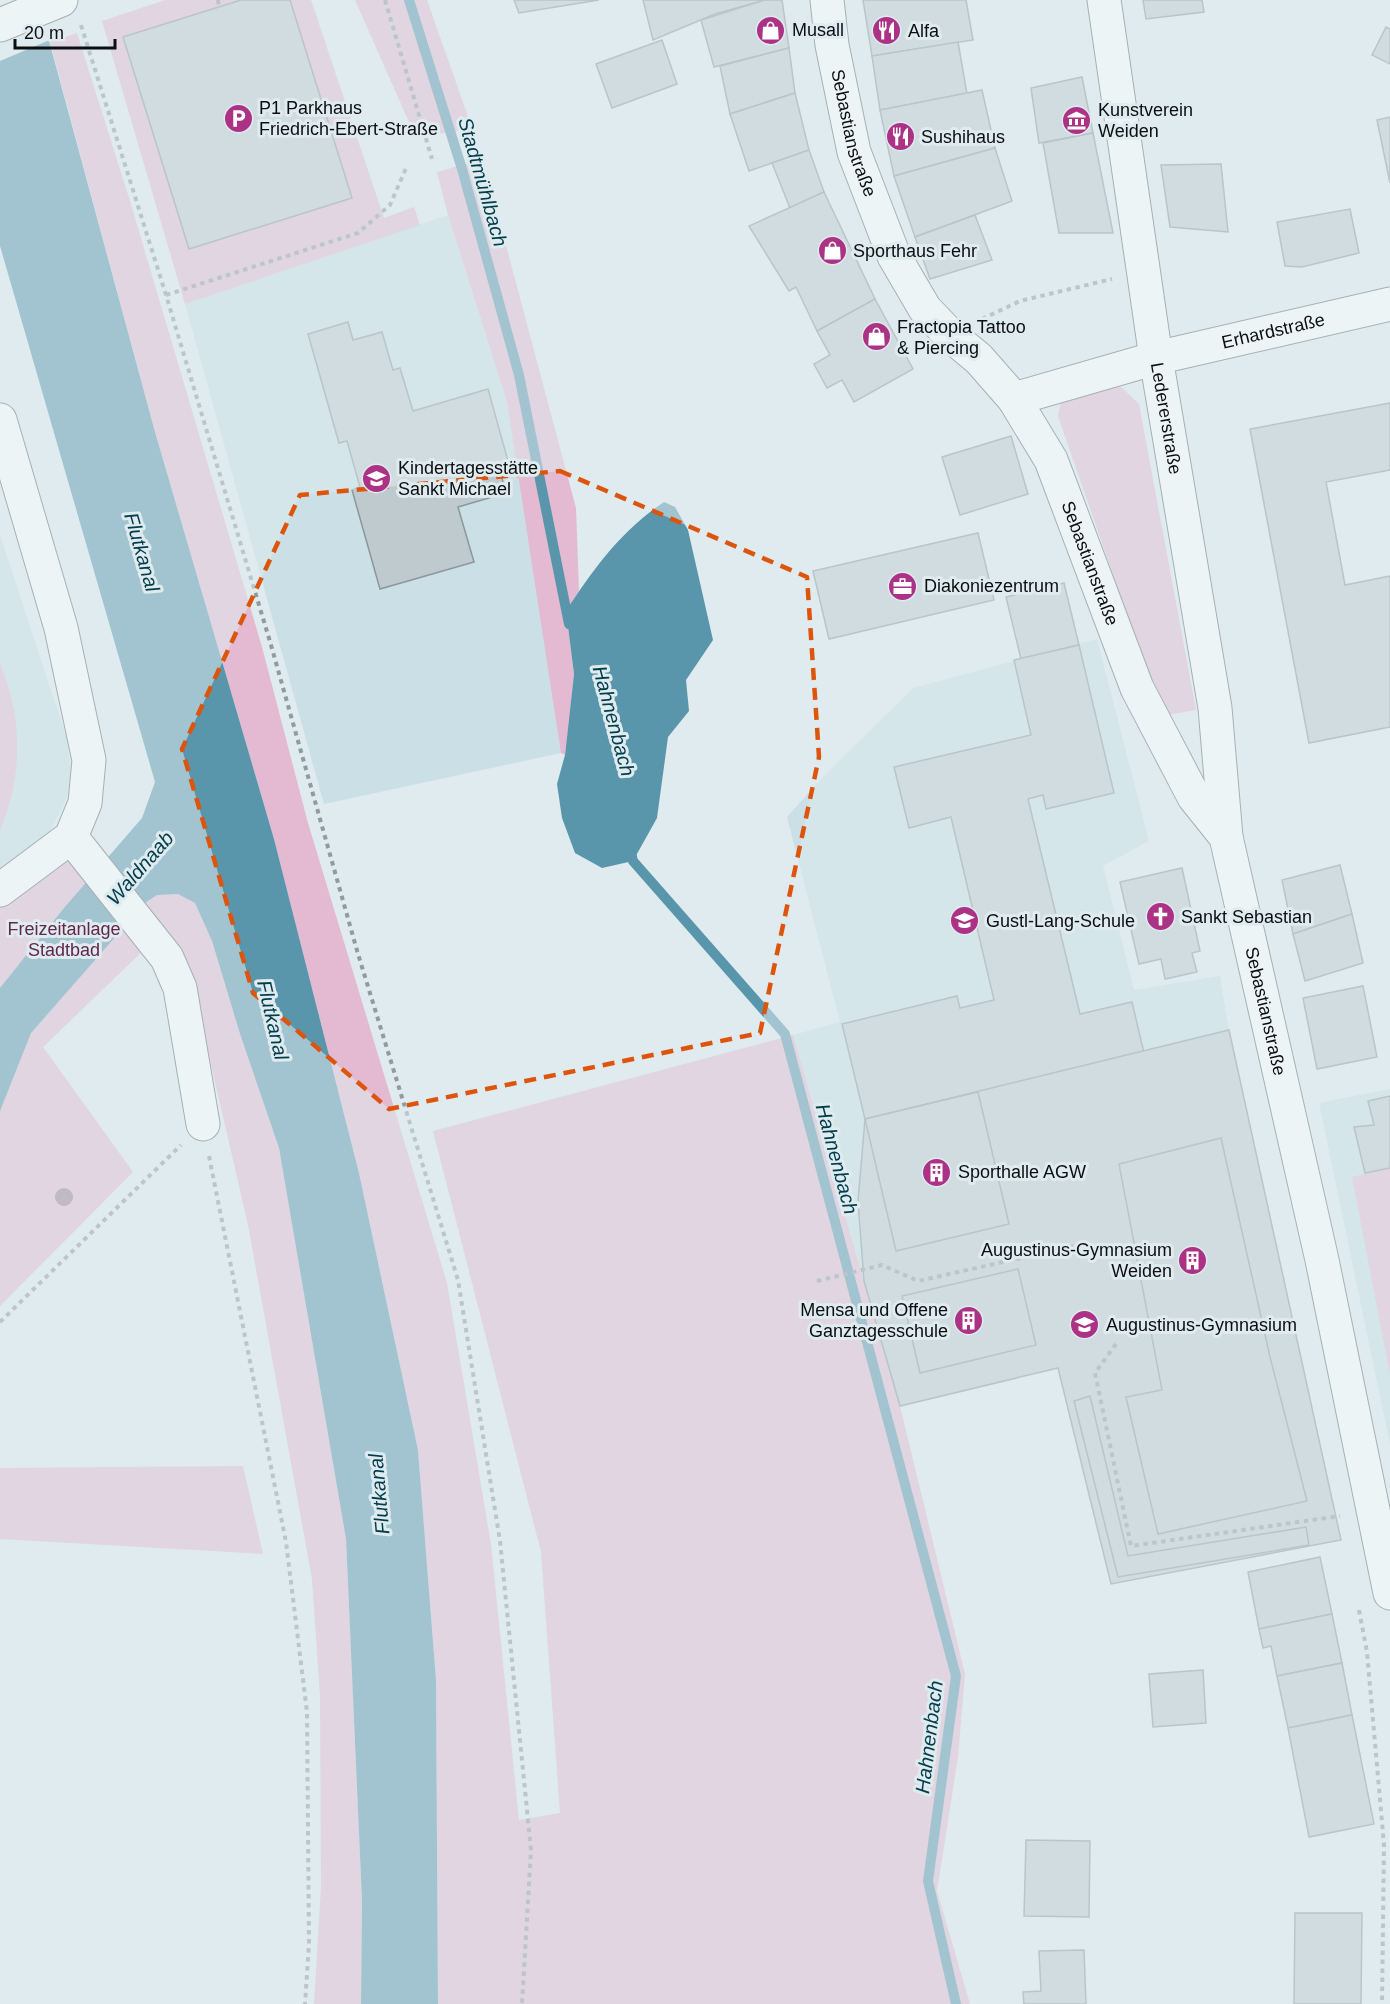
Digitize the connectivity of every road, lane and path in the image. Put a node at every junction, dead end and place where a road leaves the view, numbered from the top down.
1 (218, 0) edge
2 (385, 0) edge
3 (827, 0) edge
4 (1104, 0) edge
5 (219, 7) dead end
6 (65, 8) edge
7 (0, 25) edge
8 (432, 159) dead end
9 (407, 166) dead end
10 (1143, 271) junction
11 (166, 295) junction
12 (1390, 304) edge
13 (949, 334) junction
14 (1156, 358) junction
15 (1014, 399) junction
16 (0, 420) edge
17 (71, 837) junction
18 (1226, 837) junction
19 (0, 890) edge
20 (203, 1124) junction
21 (1088, 1243) dead end
22 (817, 1281) dead end
23 (0, 1322) edge
24 (1116, 1344) dead end
25 (1373, 1511) junction
26 (1390, 1593) edge
27 (1359, 1606) dead end
28 (305, 2004) edge
29 (522, 2004) edge
30 (1382, 2004) edge

1 - 5 path
2 - 8 path
3 - 13 street, Sebastianstraße
4 - 10 street, Ledererstraße
6 - 7 street
6 - 11 path
9 - 11 path
10 - 13 path
10 - 14 street, Ledererstraße
11 - 29 path
12 - 14 street, Erhardstraße
13 - 15 street, Sebastianstraße
14 - 15 street
14 - 18 street, Ledererstraße
15 - 18 street, Sebastianstraße
16 - 17 street
17 - 19 street
17 - 20 street
18 - 25 street, Sebastianstraße
20 - 23 path
20 - 28 path
21 - 22 path
24 - 25 path
25 - 26 street, Sebastianstraße
27 - 30 path

